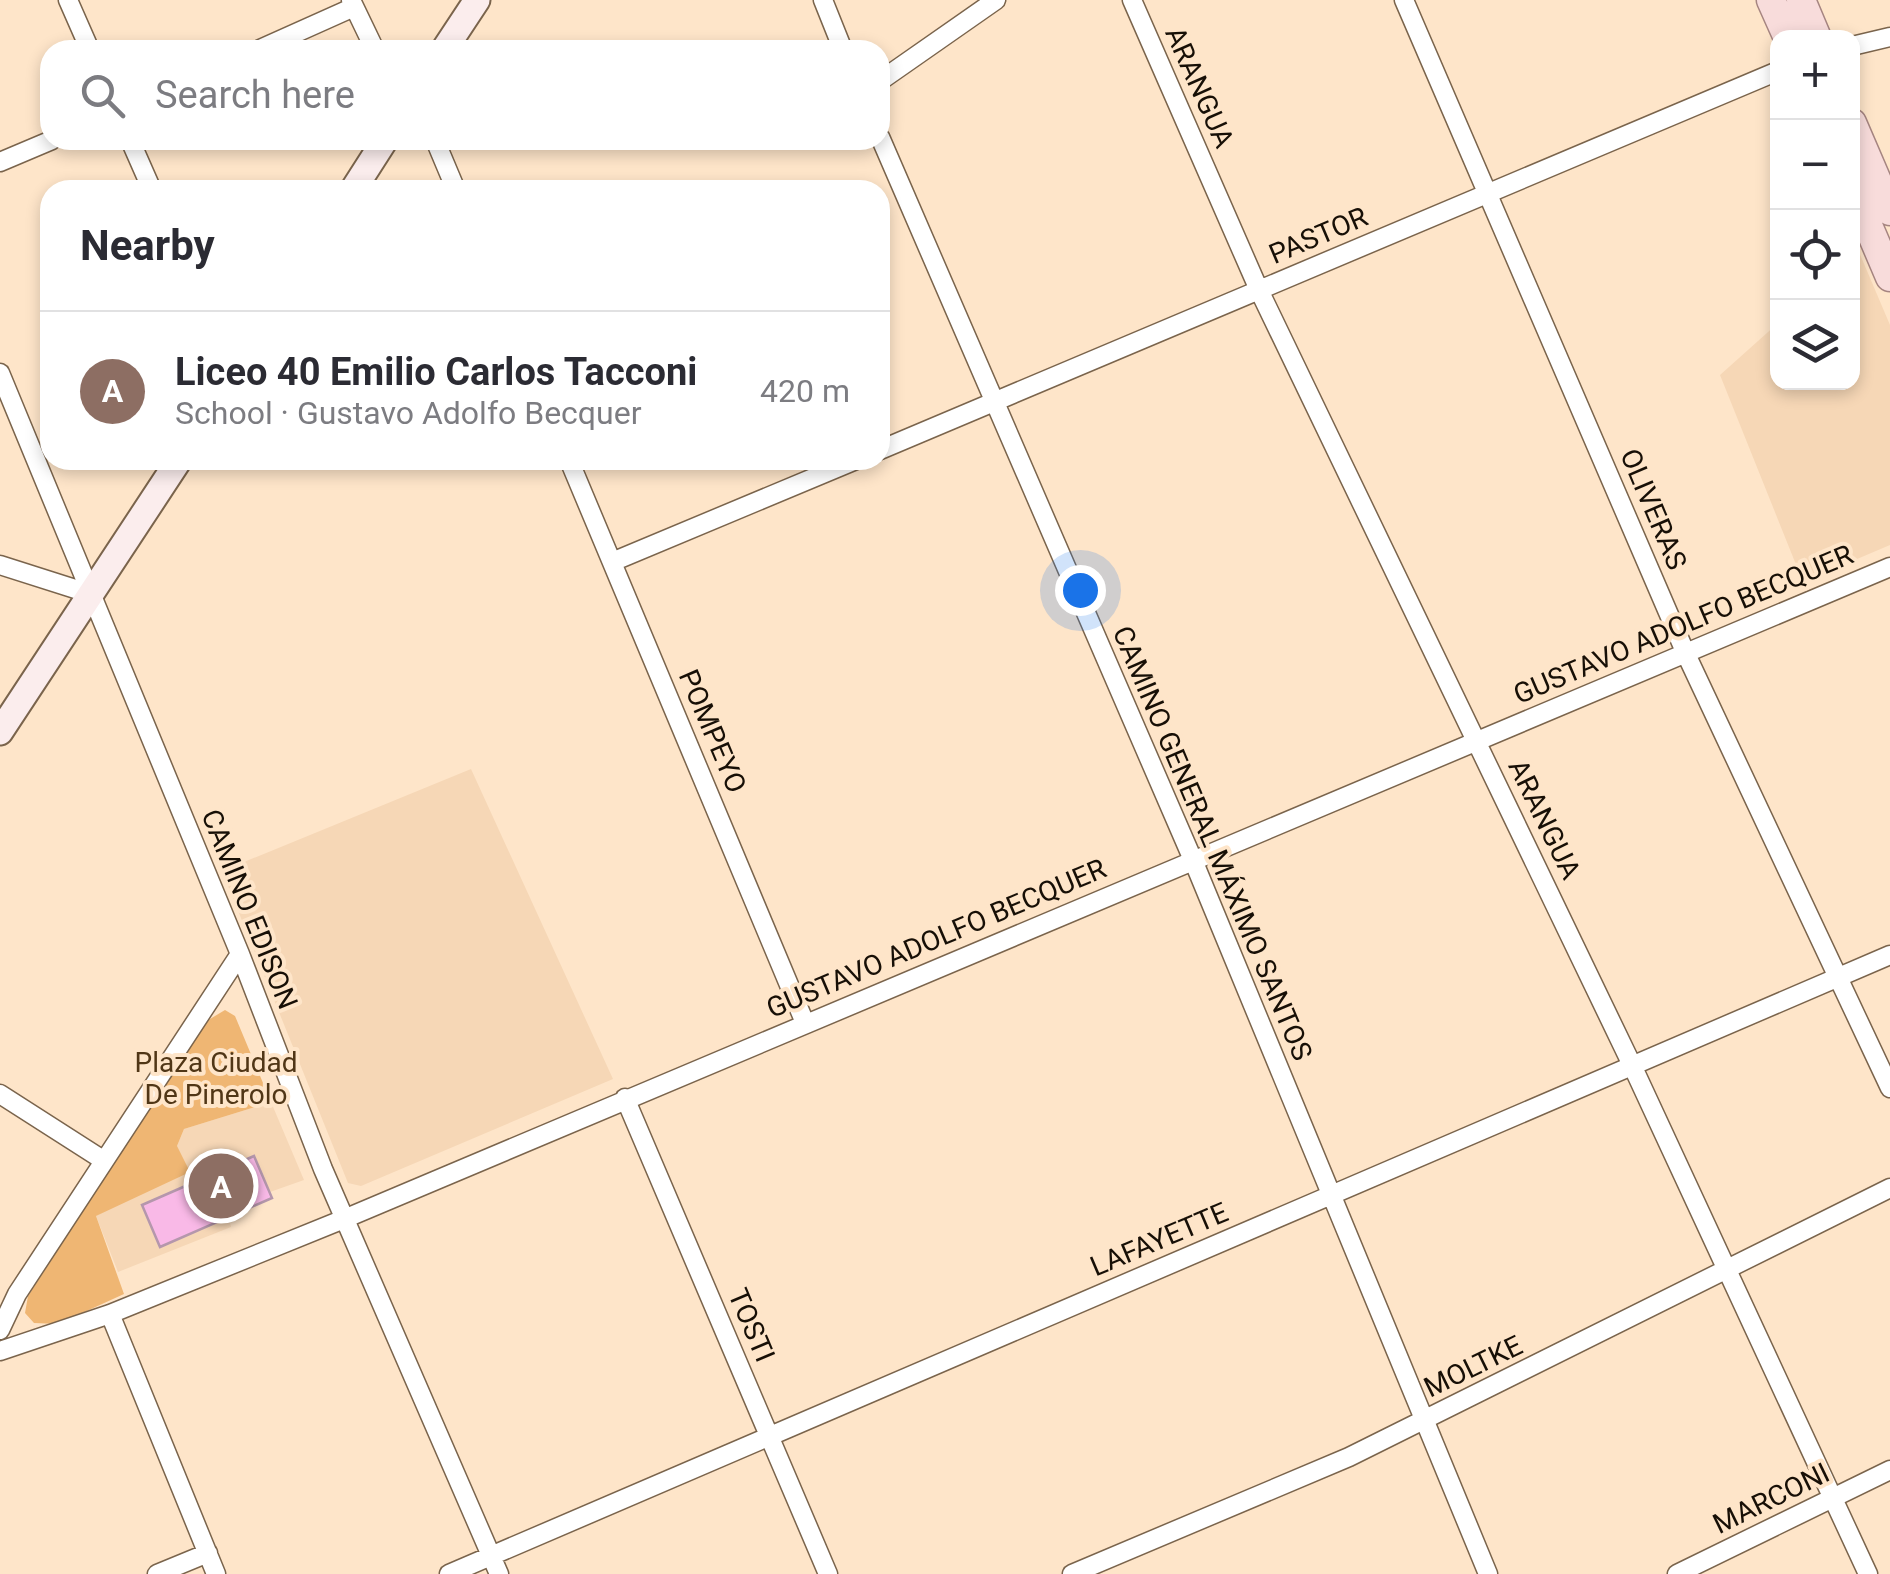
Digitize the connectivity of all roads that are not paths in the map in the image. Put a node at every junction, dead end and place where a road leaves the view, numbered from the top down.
1 (68, 0) edge
2 (476, 0) edge
3 (823, 0) edge
4 (996, 0) edge
5 (1132, 0) edge
6 (1404, 0) edge
7 (1771, 0) edge
8 (1801, 0) edge
9 (353, 4) edge
10 (1784, 30) edge
11 (1813, 30) edge
12 (1890, 37) edge
13 (86, 40) edge
14 (279, 40) edge
15 (370, 40) edge
16 (450, 40) edge
17 (840, 40) edge
18 (1860, 44) edge
19 (890, 74) edge
20 (1770, 74) edge
21 (1860, 142) edge
22 (40, 145) edge
23 (134, 150) edge
24 (379, 150) edge
25 (439, 150) edge
26 (886, 150) edge
27 (0, 162) edge
28 (148, 180) edge
29 (359, 180) edge
30 (452, 180) edge
31 (1488, 193) junction
32 (1860, 207) edge
33 (1890, 211) edge
34 (1890, 276) edge
35 (1259, 290) junction
36 (0, 373) edge
37 (994, 402) junction
38 (890, 446) edge
39 (172, 470) edge
40 (574, 470) edge
41 (832, 470) edge
42 (612, 562) junction
43 (0, 565) edge
44 (1890, 568) edge
45 (90, 594) junction
46 (1686, 654) junction
47 (0, 732) edge
48 (1476, 741) junction
49 (1193, 860) junction
50 (240, 954) junction
51 (1890, 954) edge
52 (1838, 977) junction
53 (805, 1022) junction
54 (1631, 1062) junction
55 (1890, 1088) edge
56 (0, 1094) edge
57 (625, 1098) junction
58 (104, 1160) junction
59 (1890, 1188) edge
60 (1330, 1196) junction
61 (344, 1219) junction
62 (1727, 1270) junction
63 (110, 1314) junction
64 (0, 1330) edge
65 (0, 1350) edge
66 (1424, 1421) junction
67 (768, 1434) junction
68 (1890, 1470) edge
69 (1835, 1498) junction
70 (208, 1553) junction
71 (490, 1555) junction
72 (158, 1574) edge
73 (216, 1574) edge
74 (449, 1574) edge
75 (499, 1574) edge
76 (828, 1574) edge
77 (1072, 1574) edge
78 (1488, 1574) edge
79 (1676, 1574) edge
80 (1868, 1574) edge

1 - 13 street
2 - 16 street
3 - 17 street
4 - 19 street
5 - 35 street, ARANGUA
6 - 31 street, OLIVERAS
7 - 10 main road
8 - 11 main road
9 - 14 street
9 - 15 street
12 - 18 street
20 - 31 street, PASTOR
21 - 33 main road
22 - 27 street
23 - 28 street
24 - 29 street
25 - 30 street
26 - 37 street, CAMINO GENERAL MÁXIMO SANTOS
31 - 35 street, PASTOR
31 - 46 street, OLIVERAS
32 - 34 main road
35 - 37 street, PASTOR
35 - 48 street, ARANGUA
36 - 45 street, CAMINO EDISON
37 - 38 street, PASTOR
37 - 49 street, CAMINO GENERAL MÁXIMO SANTOS
39 - 45 street
40 - 42 street, POMPEYO
41 - 42 street
42 - 53 street, POMPEYO
43 - 45 street
44 - 46 street, GUSTAVO ADOLFO BECQUER
45 - 47 street
45 - 50 street, CAMINO EDISON
46 - 48 street, GUSTAVO ADOLFO BECQUER
46 - 52 street, OLIVERAS
48 - 49 street, GUSTAVO ADOLFO BECQUER
48 - 54 street, ARANGUA
49 - 53 street, GUSTAVO ADOLFO BECQUER
49 - 60 street, CAMINO GENERAL MÁXIMO SANTOS
50 - 58 street
50 - 61 street, CAMINO EDISON
51 - 52 street, LAFAYETTE
52 - 54 street, LAFAYETTE
52 - 55 street, OLIVERAS
53 - 57 street, GUSTAVO ADOLFO BECQUER
54 - 60 street, LAFAYETTE
54 - 62 street, ARANGUA
56 - 58 street
57 - 61 street, GUSTAVO ADOLFO BECQUER
57 - 67 street, TOSTI
58 - 64 street
59 - 62 street, MOLTKE
60 - 66 street, CAMINO GENERAL MÁXIMO SANTOS
60 - 67 street, LAFAYETTE
61 - 63 street, GUSTAVO ADOLFO BECQUER
61 - 71 street, CAMINO EDISON
62 - 66 street, MOLTKE
62 - 69 street, ARANGUA
63 - 65 street, GUSTAVO ADOLFO BECQUER
63 - 70 street
66 - 77 street, MOLTKE
66 - 78 street, CAMINO GENERAL MÁXIMO SANTOS
67 - 71 street, LAFAYETTE
67 - 76 street, TOSTI
68 - 69 street, MARCONI
69 - 79 street, MARCONI
69 - 80 street, ARANGUA
70 - 72 street
70 - 73 street
71 - 74 street, LAFAYETTE
71 - 75 street, CAMINO EDISON

